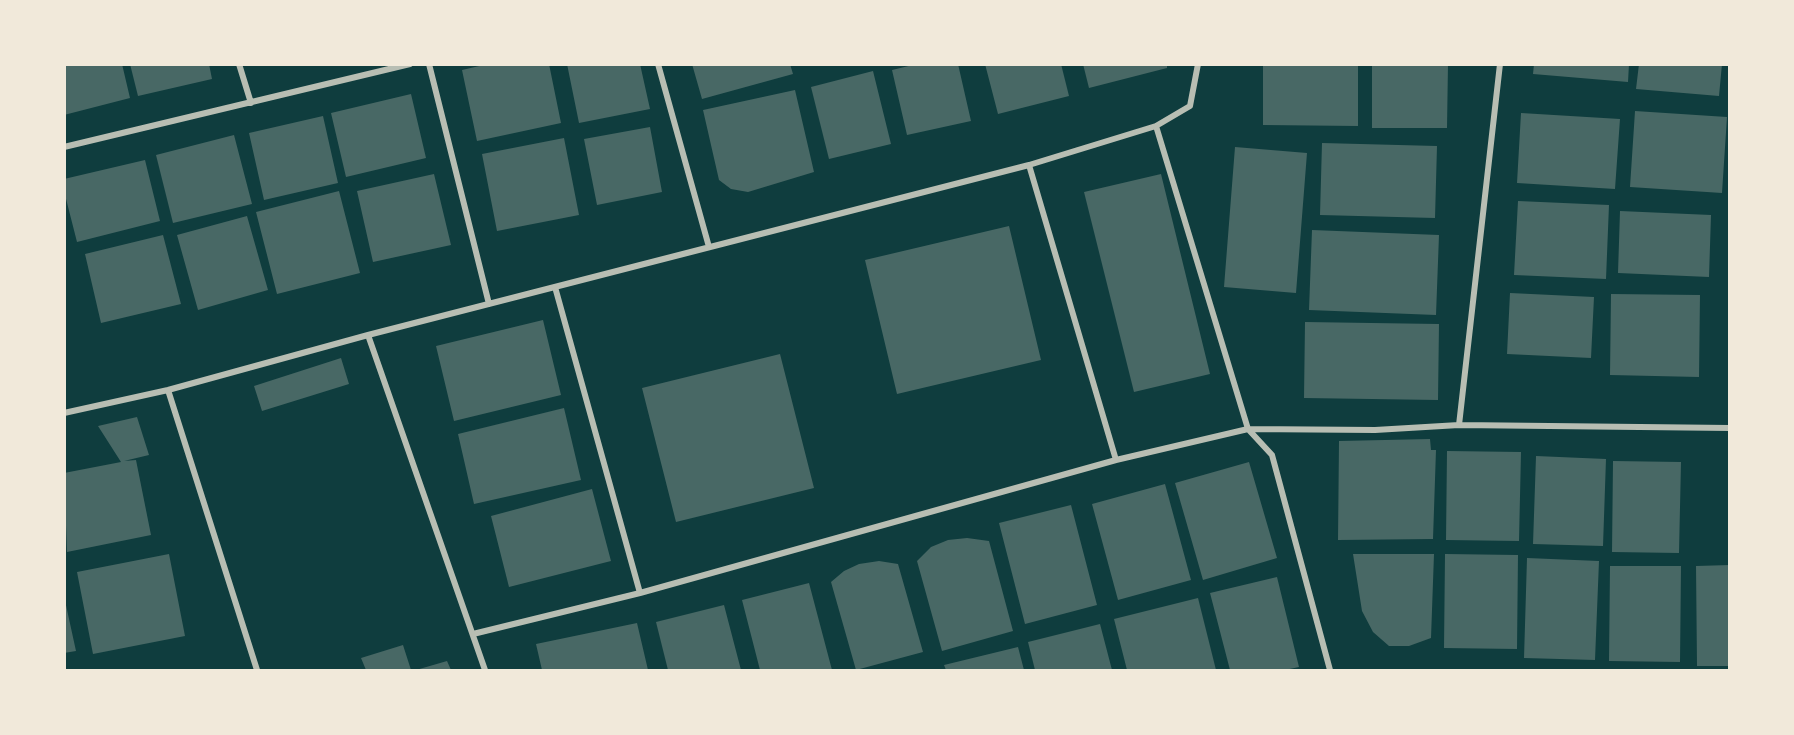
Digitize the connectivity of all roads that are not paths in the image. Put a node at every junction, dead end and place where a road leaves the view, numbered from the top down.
1 (239, 64) edge
2 (410, 64) edge
3 (429, 64) edge
4 (658, 64) edge
5 (1198, 64) edge
6 (1500, 64) edge
7 (251, 103) junction
8 (1156, 126) junction
9 (64, 147) edge
10 (1029, 165) junction
11 (709, 247) junction
12 (555, 287) junction
13 (489, 304) junction
14 (368, 335) junction
15 (168, 390) junction
16 (64, 413) edge
17 (1459, 425) junction
18 (1730, 428) edge
19 (1248, 429) junction
20 (1116, 460) junction
21 (639, 593) junction
22 (473, 634) junction
23 (257, 670) edge
24 (485, 670) edge
25 (1330, 670) edge

1 - 7 street
2 - 7 street
3 - 13 street
4 - 11 street
5 - 8 street
6 - 17 street
7 - 9 street
8 - 10 street
8 - 19 street
10 - 11 street
10 - 20 street
11 - 12 street
12 - 13 street
12 - 21 street
13 - 14 street
14 - 15 street
14 - 22 street
15 - 16 street
15 - 23 street
17 - 18 street
17 - 19 street
19 - 20 street
19 - 25 street
20 - 21 street
21 - 22 street
22 - 24 street

